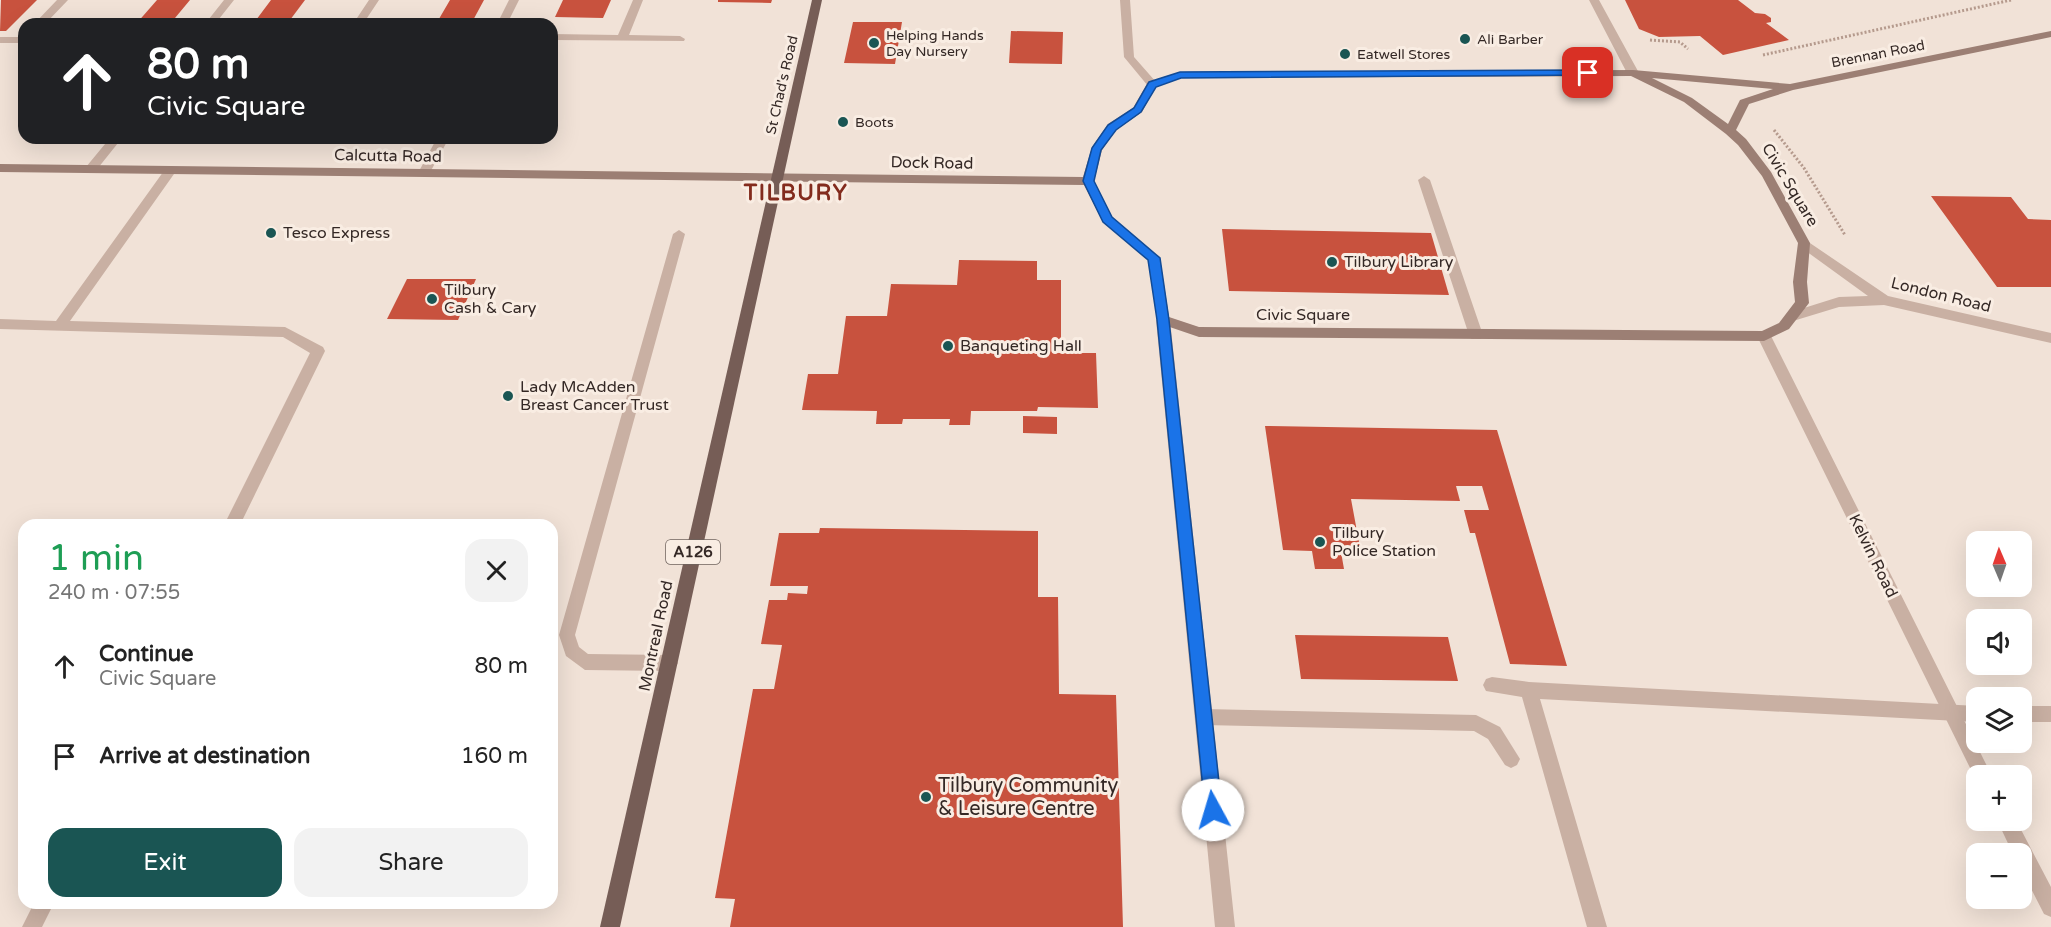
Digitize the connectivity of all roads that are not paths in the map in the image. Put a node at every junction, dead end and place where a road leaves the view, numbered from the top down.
1 (63, 0) edge
2 (229, 0) edge
3 (374, 0) edge
4 (514, 0) edge
5 (638, 0) edge
6 (817, 0) edge
7 (1125, 0) edge
8 (1594, 0) edge
9 (45, 18) edge
10 (215, 18) edge
11 (362, 18) edge
12 (505, 18) edge
13 (2051, 34) edge
14 (558, 37) edge
15 (622, 38) junction
16 (680, 39) dead end
17 (0, 40) edge
18 (18, 40) edge
19 (1634, 73) junction
20 (1152, 84) junction
21 (1790, 87) junction
22 (1730, 130) junction
23 (111, 144) edge
24 (440, 144) edge
25 (0, 168) edge
26 (90, 170) junction
27 (170, 171) junction
28 (424, 173) junction
29 (776, 177) junction
30 (1424, 180) dead end
31 (1088, 181) junction
32 (679, 234) dead end
33 (1804, 243) junction
34 (1884, 300) junction
35 (1793, 316) junction
36 (1163, 320) junction
37 (0, 324) edge
38 (59, 326) junction
39 (1476, 334) junction
40 (1764, 336) junction
41 (2051, 338) edge
42 (235, 519) edge
43 (669, 663) junction
44 (1492, 685) dead end
45 (1529, 690) junction
46 (1951, 714) junction
47 (1966, 714) edge
48 (2032, 714) edge
49 (2051, 714) edge
50 (1204, 717) junction
51 (1511, 759) dead end
52 (1977, 765) edge
53 (2012, 831) edge
54 (2051, 907) edge
55 (41, 909) edge
56 (32, 927) edge
57 (610, 927) edge
58 (1225, 927) edge
59 (1597, 927) edge

1 - 9 street
2 - 10 street
3 - 11 street
4 - 12 street
5 - 15 street
6 - 29 main road, St Chad's Road / A126
7 - 20 street
8 - 19 street
13 - 21 street, Brennan Road
14 - 15 street
15 - 16 street
17 - 18 street
19 - 20 street, Civic Square
19 - 21 street
19 - 22 street, Civic Square
20 - 31 street
21 - 22 street, Brennan Road
22 - 33 street, Civic Square
23 - 26 street
24 - 28 street
25 - 26 street, Calcutta Road
26 - 27 street, Calcutta Road
27 - 28 street, Calcutta Road
27 - 38 street
28 - 29 street, Calcutta Road
29 - 31 street, Dock Road
29 - 43 main road, Montreal Road / A126
30 - 39 street
31 - 36 street
32 - 43 street
33 - 34 street, London Road
33 - 35 street, Civic Square
34 - 35 street
34 - 41 street, London Road
35 - 40 street
36 - 39 street, Civic Square
36 - 50 street
37 - 38 street
38 - 42 street
39 - 40 street, Civic Square
40 - 46 street, Kelvin Road
43 - 57 main road, Montreal Road / A126
44 - 45 street
45 - 46 street
45 - 59 street
46 - 47 street
46 - 52 street, Kelvin Road
48 - 49 street
50 - 51 street
50 - 58 street
53 - 54 street
55 - 56 street

